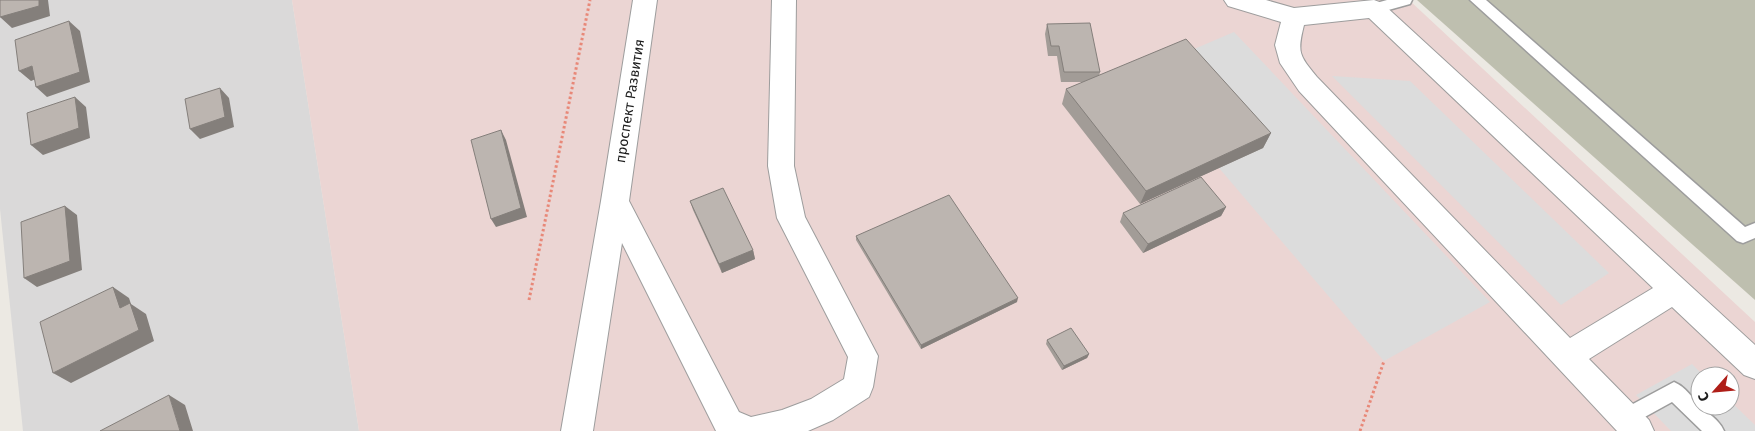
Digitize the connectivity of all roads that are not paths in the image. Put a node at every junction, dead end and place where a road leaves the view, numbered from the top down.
1 (645, 0) edge
2 (784, 0) edge
3 (1236, 0) edge
4 (1405, 0) edge
5 (1478, 0) edge
6 (1374, 9) junction
7 (1294, 17) junction
8 (615, 201) junction
9 (1755, 230) edge
10 (1674, 290) junction
11 (1567, 356) junction
12 (1755, 365) edge
13 (1631, 424) edge
14 (577, 431) edge
15 (748, 431) edge
16 (754, 431) edge
17 (1714, 431) edge

1 - 8 street, проспект Развития
2 - 16 street
3 - 7 street
4 - 6 lane
5 - 9 lane
6 - 7 street
6 - 10 street
7 - 11 street
8 - 14 street, проспект Развития
8 - 15 street
10 - 11 street
10 - 12 street
11 - 13 street
13 - 17 lane

